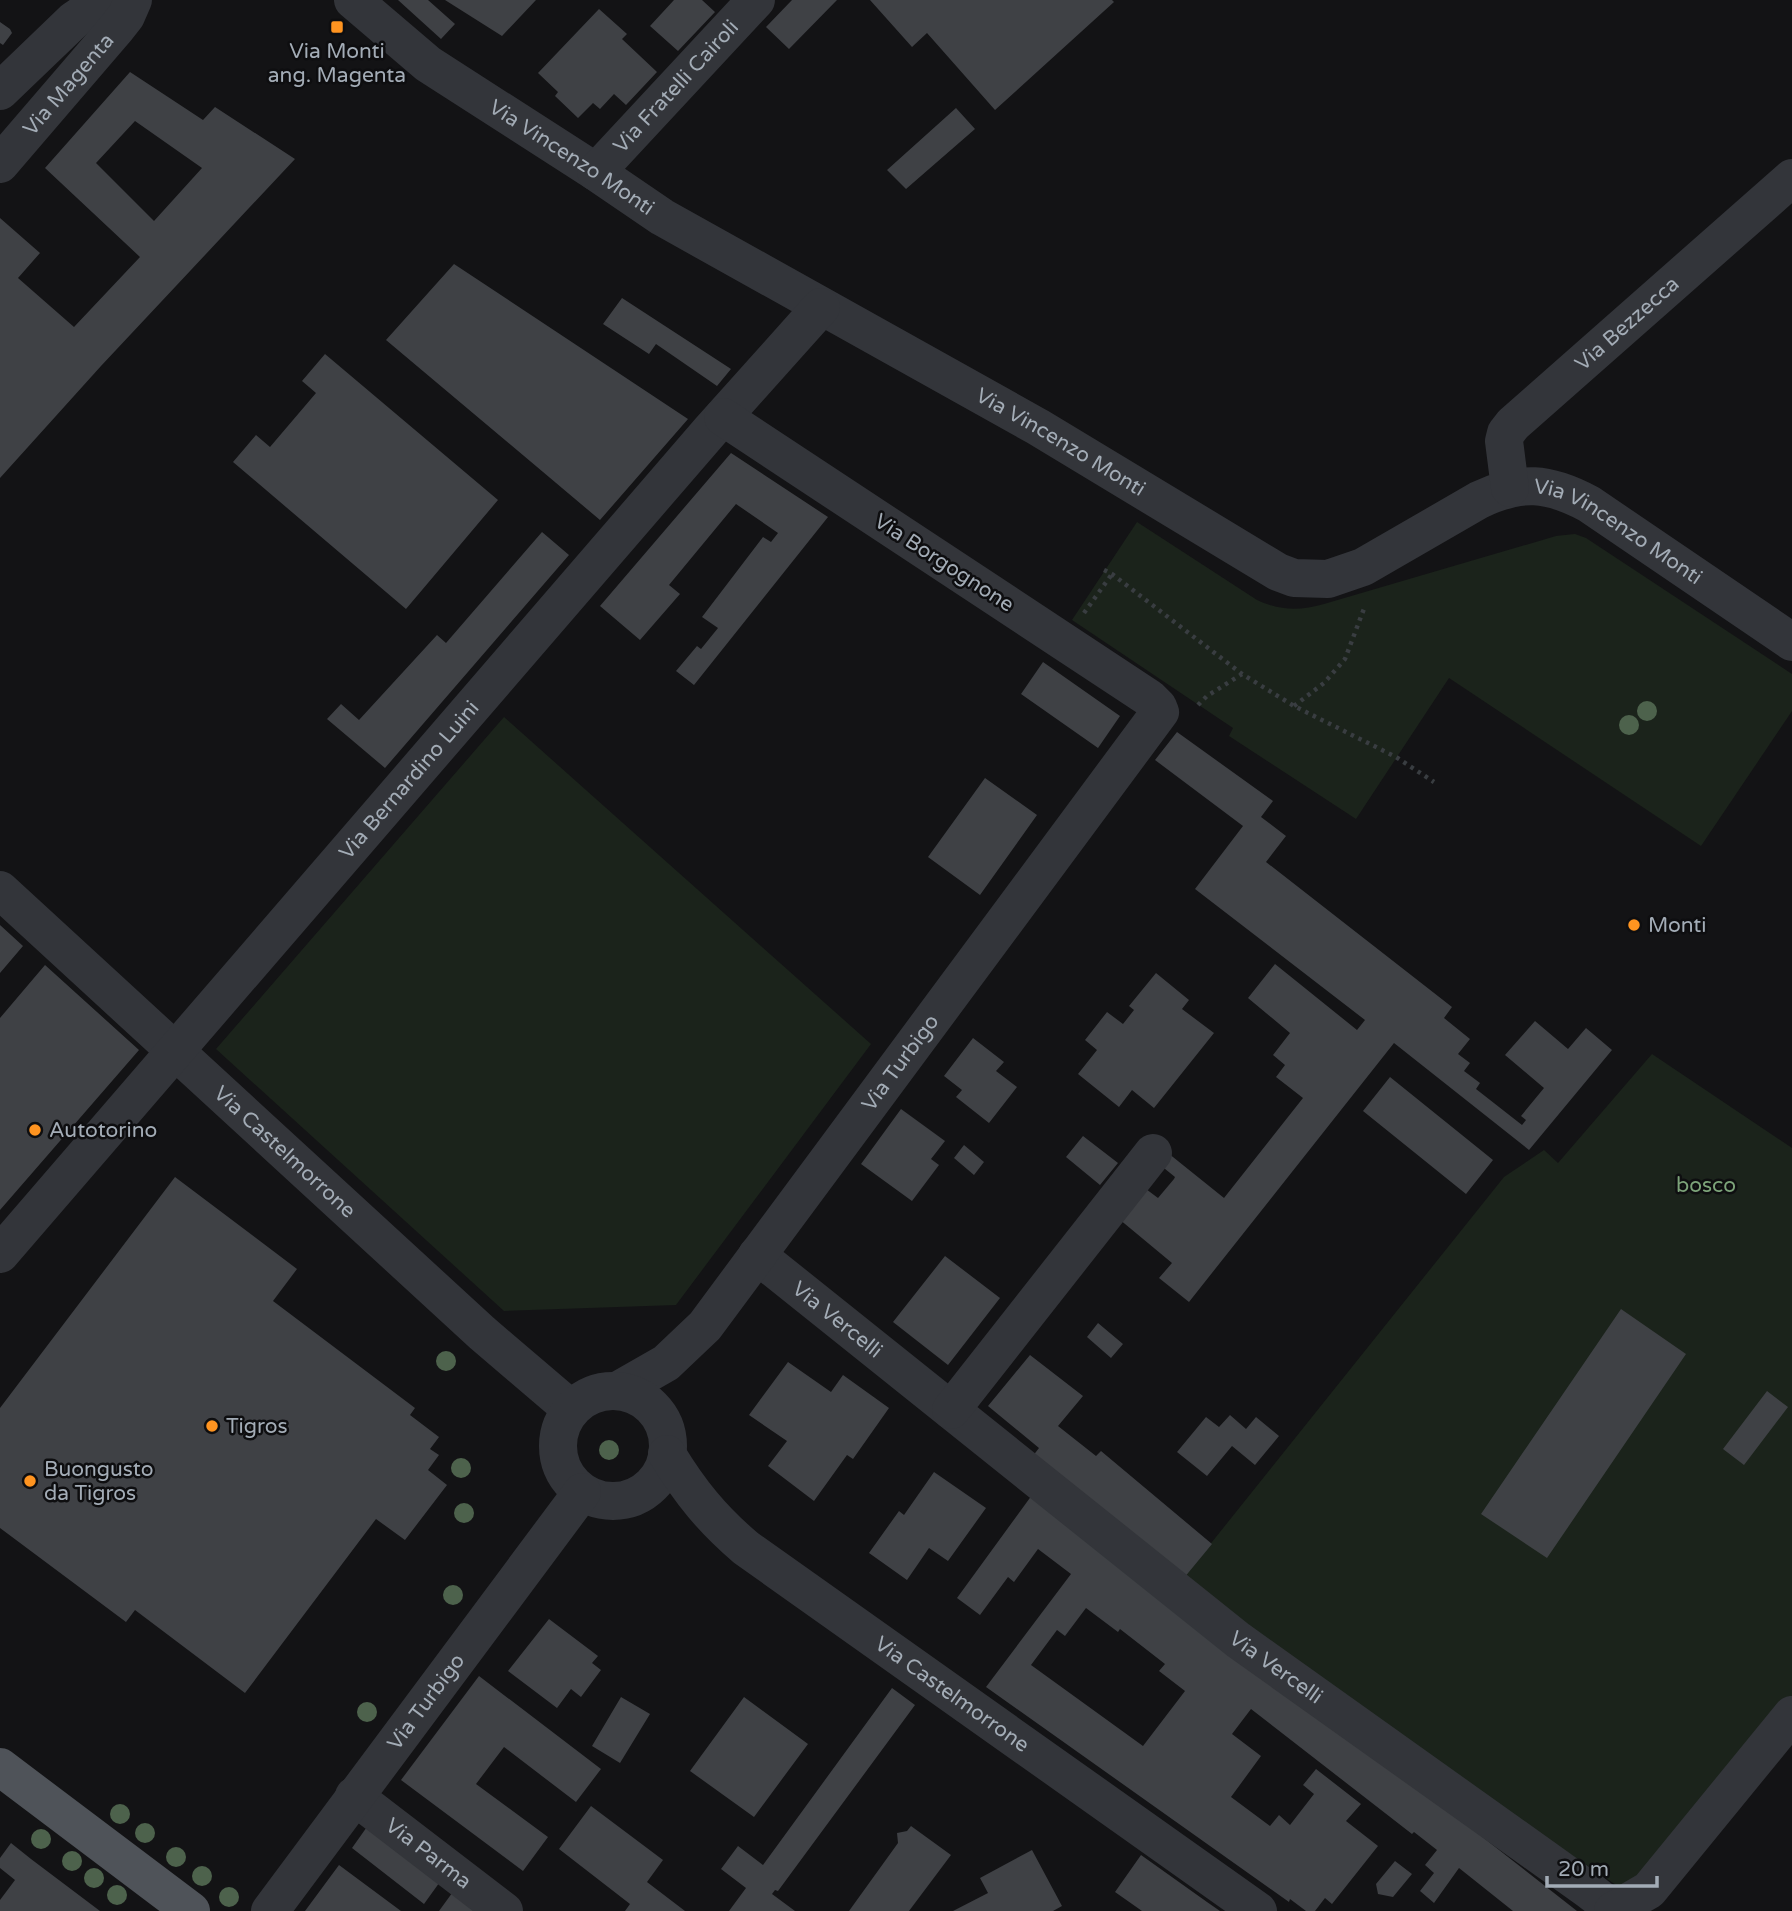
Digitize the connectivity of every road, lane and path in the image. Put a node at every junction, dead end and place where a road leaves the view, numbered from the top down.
1 (104, 0) edge
2 (133, 0) edge
3 (353, 0) edge
4 (756, 0) edge
5 (3, 84) edge
6 (46, 112) junction
7 (0, 164) edge
8 (596, 172) junction
9 (1792, 178) edge
10 (821, 307) junction
11 (723, 417) junction
12 (1510, 488) junction
13 (1104, 570) dead end
14 (1112, 574) junction
15 (1367, 599) dead end
16 (1081, 618) dead end
17 (1792, 642) edge
18 (1242, 674) junction
19 (1294, 706) junction
20 (1177, 711) junction
21 (1434, 782) dead end
22 (0, 890) edge
23 (176, 1050) junction
24 (1153, 1153) dead end
25 (0, 1254) edge
26 (757, 1255) junction
27 (617, 1391) junction
28 (571, 1409) junction
29 (951, 1410) junction
30 (667, 1454) junction
31 (582, 1492) junction
32 (1792, 1715) edge
33 (0, 1767) edge
34 (354, 1796) junction
35 (1613, 1910) edge
36 (191, 1911) edge
37 (270, 1911) edge
38 (504, 1911) edge
39 (1258, 1911) edge

1 - 5 street, Via Magenta
2 - 6 street, Via Magenta
3 - 8 street, Via Vincenzo Monti
4 - 8 street, Via Fratelli Cairoli
5 - 6 street
6 - 7 street, Via Magenta
8 - 10 street, Via Vincenzo Monti
9 - 12 street, Via Bezzecca
10 - 11 street, Via Bernardino Luini
10 - 12 street, Via Vincenzo Monti
11 - 20 street, Via Borgognone
11 - 23 street, Via Bernardino Luini
12 - 17 street, Via Vincenzo Monti
13 - 14 path
14 - 16 path
14 - 18 path
15 - 19 path
18 - 19 path
18 - 20 path
19 - 21 path
20 - 26 street, Via Turbigo
22 - 23 street, Via Castelmorrone
23 - 25 street, Via Bernardino Luini
23 - 28 street, Via Castelmorrone
24 - 29 street
26 - 27 street, Via Turbigo
26 - 29 street, Via Vercelli
27 - 28 street
27 - 30 street
28 - 31 street
29 - 35 street, Via Vercelli
30 - 31 street
30 - 39 street, Via Castelmorrone
31 - 34 street, Via Turbigo
32 - 35 street
33 - 36 main road
34 - 37 street, Via Turbigo
34 - 38 street, Via Parma

